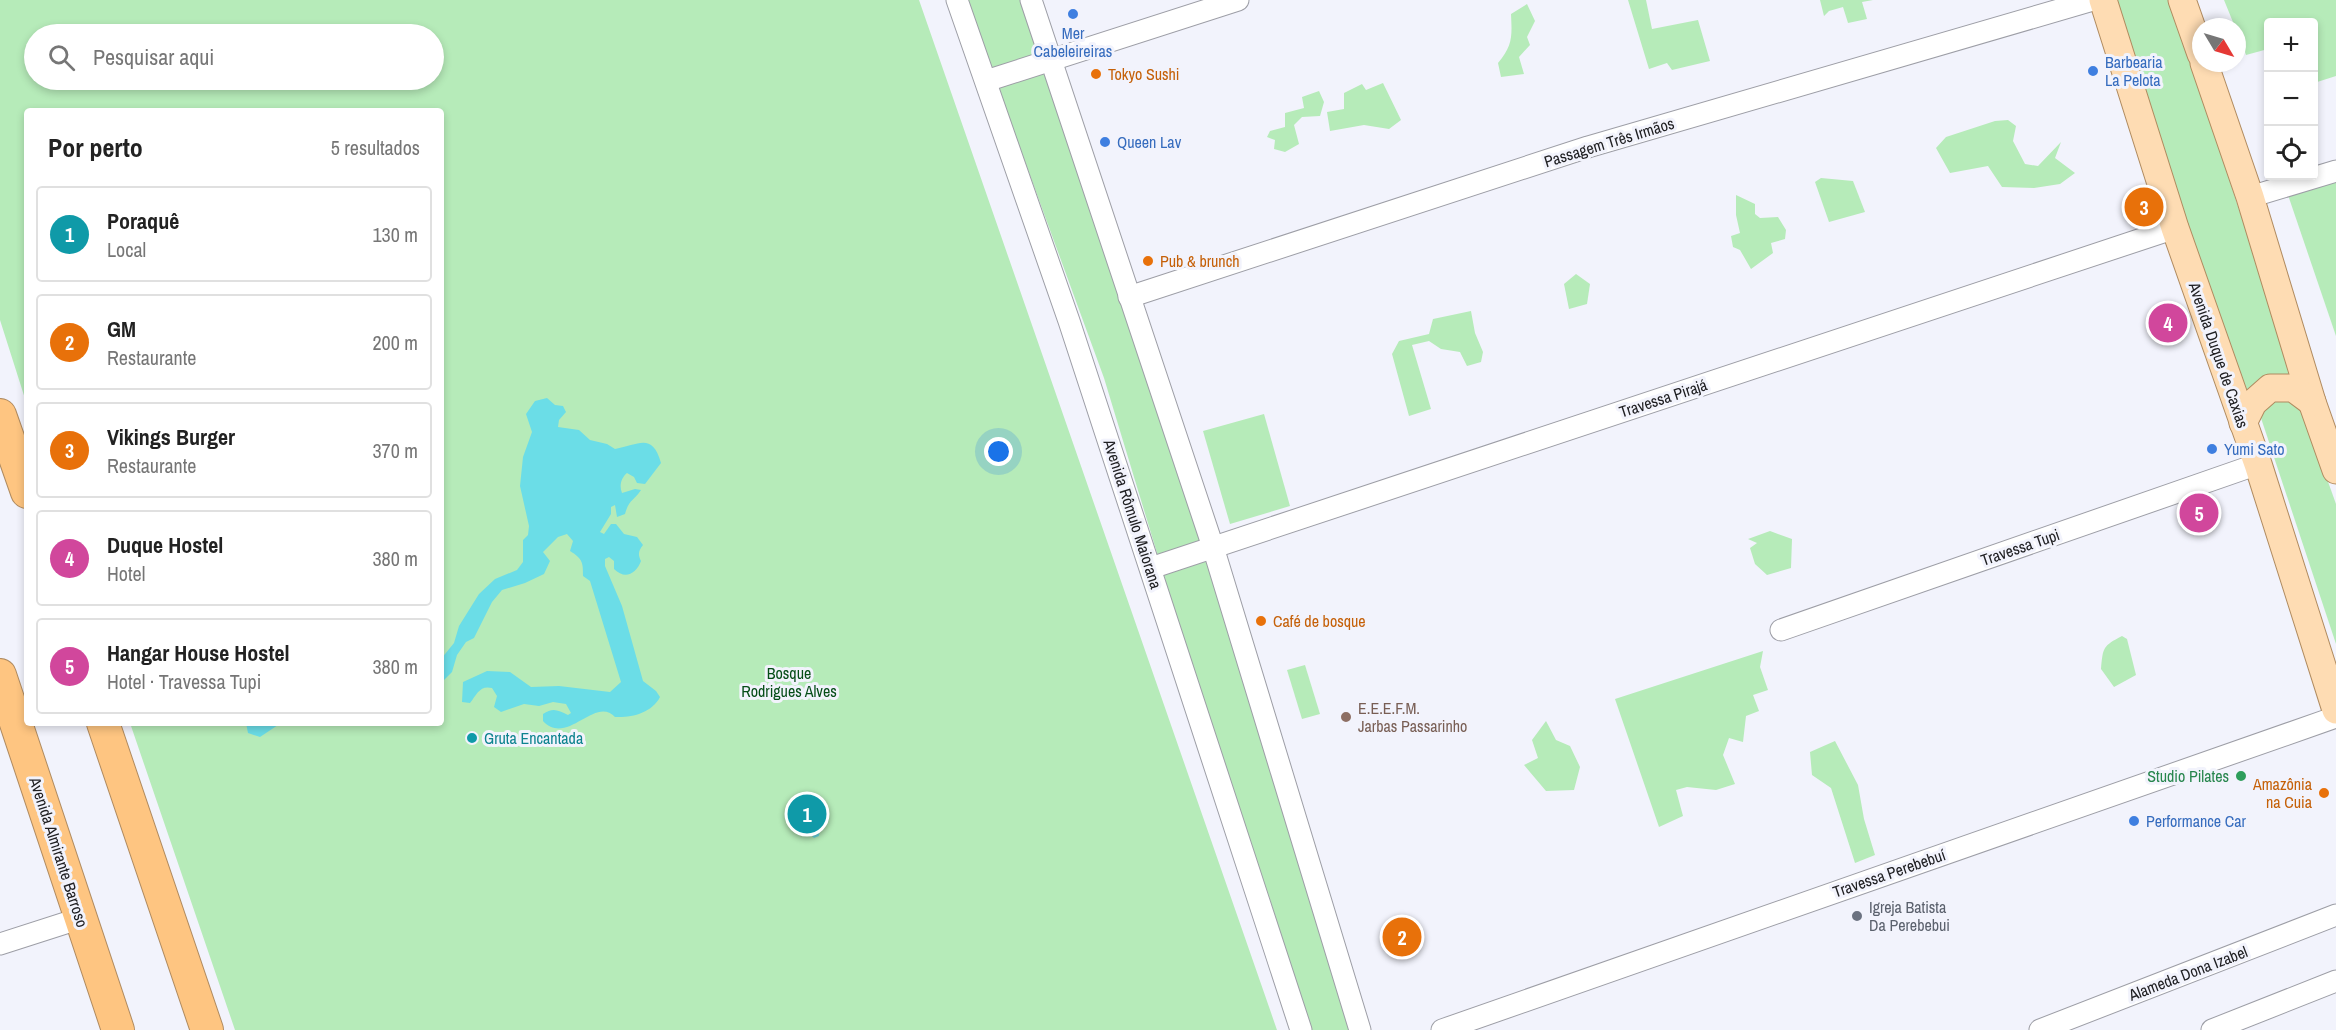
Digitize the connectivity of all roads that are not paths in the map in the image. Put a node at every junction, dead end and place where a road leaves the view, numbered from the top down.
1 (957, 0) edge
2 (1030, 0) edge
3 (1238, 0) edge
4 (2093, 0) edge
5 (2103, 0) edge
6 (2182, 0) edge
7 (2192, 28) edge
8 (1051, 61) junction
9 (2207, 72) edge
10 (986, 81) junction
11 (2336, 171) edge
12 (2250, 197) junction
13 (2175, 228) junction
14 (1129, 297) junction
15 (2312, 402) junction
16 (0, 415) edge
17 (2243, 423) junction
18 (2258, 464) junction
19 (2336, 470) edge
20 (24, 483) edge
21 (1213, 547) junction
22 (1151, 568) junction
23 (1781, 630) dead end
24 (0, 675) edge
25 (5, 705) edge
26 (2336, 710) edge
27 (2336, 717) edge
28 (105, 726) edge
29 (2336, 915) edge
30 (81, 918) junction
31 (0, 944) edge
32 (2336, 981) edge
33 (118, 1030) edge
34 (207, 1030) edge
35 (1301, 1030) edge
36 (1360, 1030) edge
37 (1442, 1030) edge
38 (2040, 1030) edge
39 (2212, 1030) edge

1 - 10 street, Avenida Rômulo Maiorana
2 - 8 street
3 - 8 street
4 - 14 street, Passagem Três Irmãos
5 - 13 main road, Avenida Duque de Caxias
6 - 7 main road
8 - 10 street
8 - 14 street
9 - 12 main road
10 - 22 street, Avenida Rômulo Maiorana
11 - 12 street
12 - 15 main road
13 - 17 main road, Avenida Duque de Caxias
13 - 21 street, Travessa Pirajá
14 - 21 street
15 - 17 main road
15 - 19 main road
16 - 20 highway
17 - 18 main road, Avenida Duque de Caxias
18 - 23 street, Travessa Tupi
18 - 26 main road, Avenida Duque de Caxias
21 - 22 street, Travessa Pirajá
21 - 36 street
22 - 35 street, Avenida Rômulo Maiorana
24 - 25 highway, Avenida Almirante Barroso
25 - 30 highway, Avenida Almirante Barroso
27 - 37 street, Travessa Perebebuí
28 - 34 highway
29 - 38 street, Alameda Dona Izabel
30 - 31 street
30 - 33 highway, Avenida Almirante Barroso
32 - 39 street

